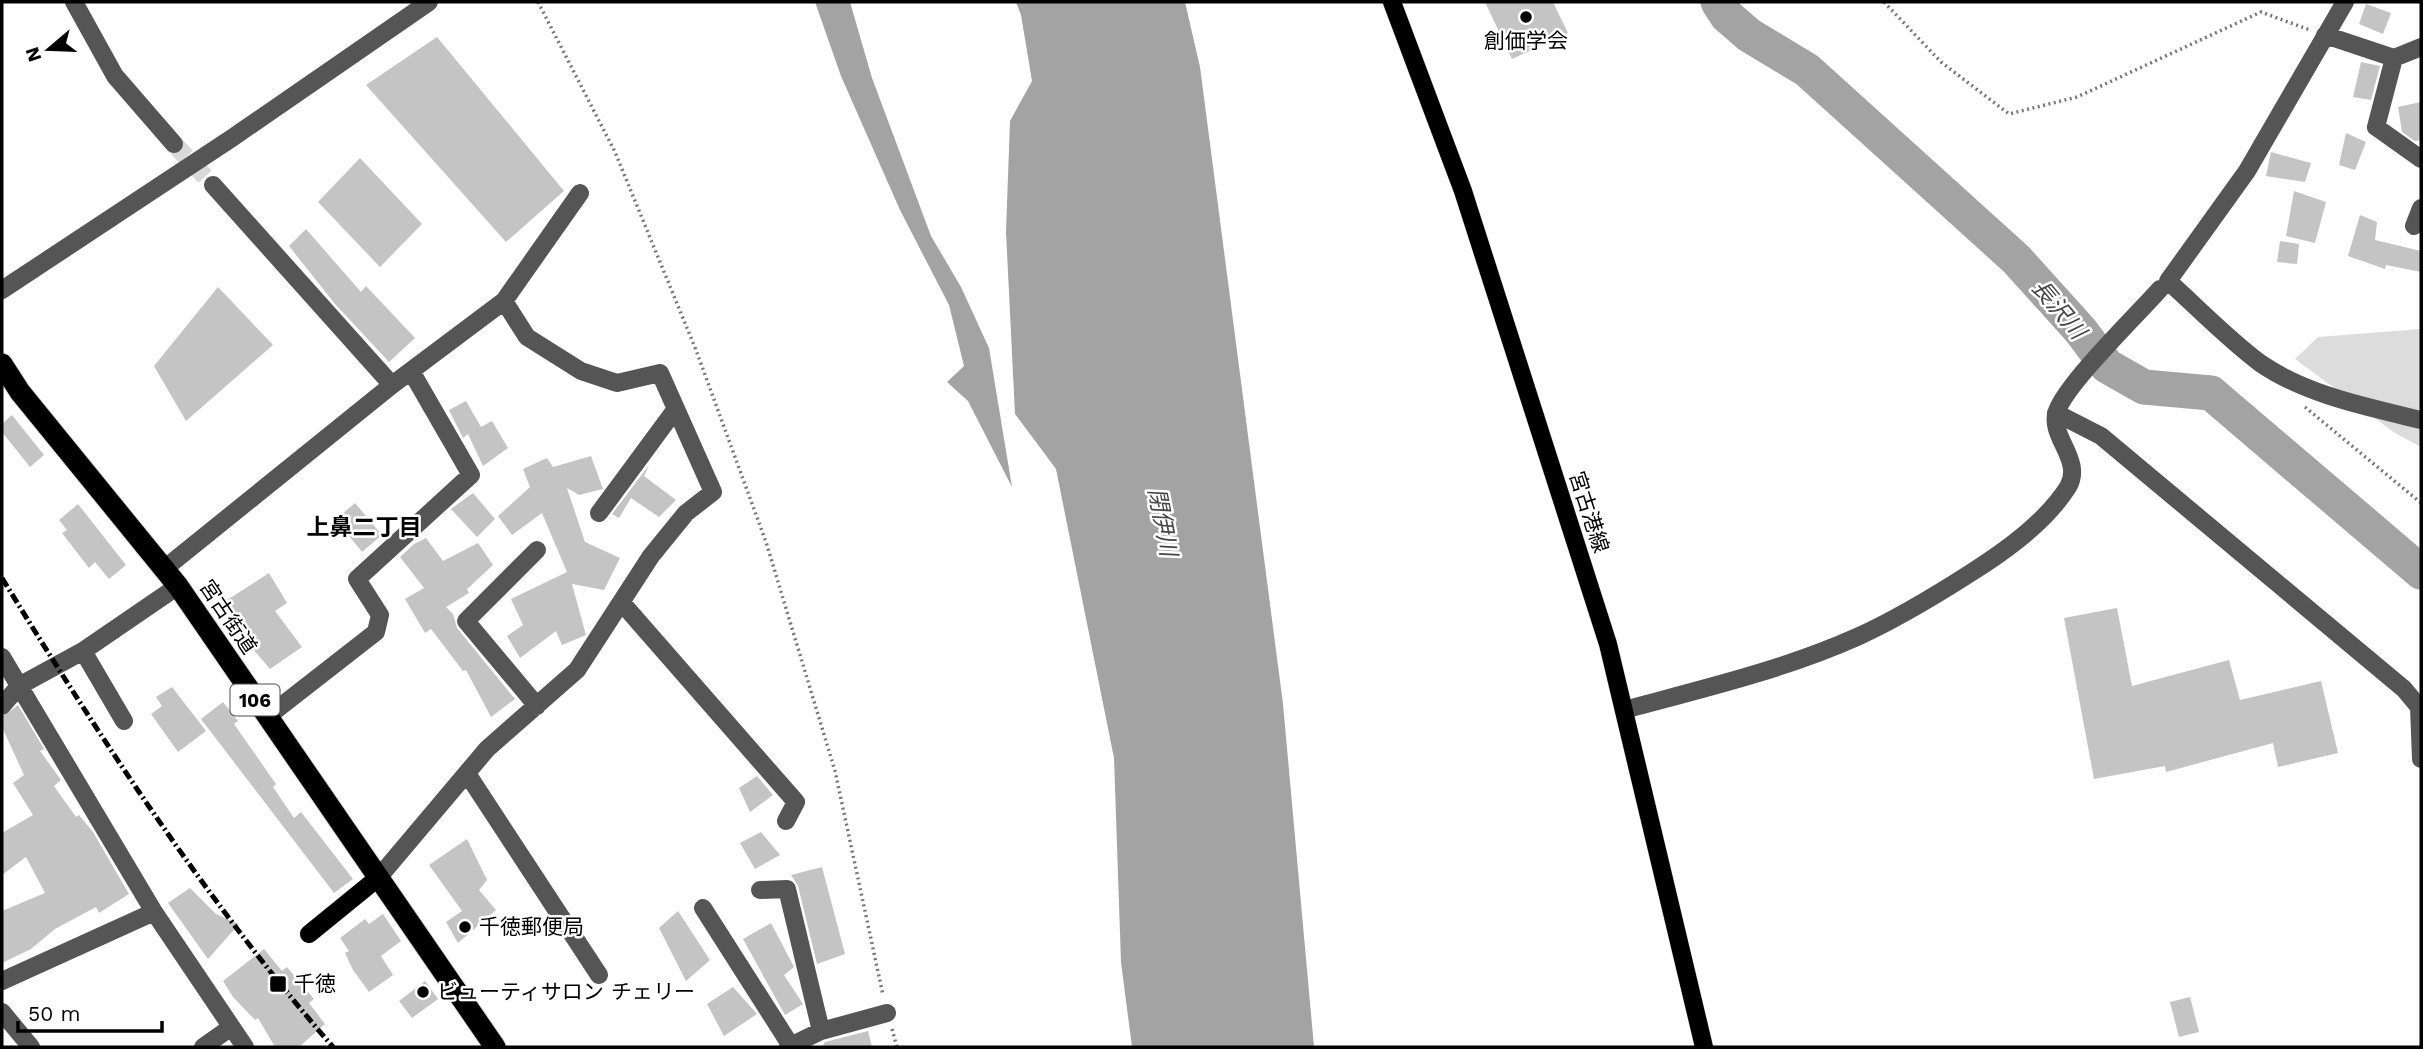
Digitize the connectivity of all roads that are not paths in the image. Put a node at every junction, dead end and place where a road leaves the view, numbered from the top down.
1 (74, 2) edge
2 (429, 2) edge
3 (1392, 2) edge
4 (2345, 2) edge
5 (2325, 35) junction
6 (2421, 47) edge
7 (2394, 58) junction
8 (174, 144) tunnel mouth
9 (2421, 159) edge
10 (213, 185) tunnel mouth
11 (580, 193) dead end
12 (2421, 208) edge
13 (2414, 226) dead end
14 (2160, 289) dead end
15 (2, 290) edge
16 (504, 301) junction
17 (2, 364) edge
18 (411, 371) junction
19 (392, 385) junction
20 (675, 410) junction
21 (2056, 413) junction
22 (2421, 419) edge
23 (599, 513) dead end
24 (537, 550) dead end
25 (164, 569) junction
26 (178, 586) junction
27 (622, 603) junction
28 (83, 650) junction
29 (2, 657) edge
30 (19, 687) junction
31 (2, 706) edge
32 (537, 706) junction
33 (1624, 710) junction
34 (267, 717) junction
35 (124, 721) dead end
36 (2421, 759) edge
37 (468, 775) junction
38 (786, 821) dead end
39 (379, 877) junction
40 (760, 890) dead end
41 (703, 908) dead end
42 (154, 912) junction
43 (309, 934) dead end
44 (599, 975) dead end
45 (2, 981) edge
46 (2, 1012) edge
47 (887, 1013) road end
48 (230, 1028) junction
49 (821, 1031) junction
50 (789, 1046) edge
51 (31, 1047) edge
52 (204, 1047) edge
53 (245, 1047) edge
54 (495, 1047) edge
55 (1704, 1047) edge

1 - 8 street
2 - 15 street
3 - 33 main road, 宮古港線
4 - 5 street
5 - 7 street
5 - 22 street
6 - 7 street
7 - 9 street
10 - 19 street
11 - 16 street
12 - 13 street
14 - 21 street
16 - 18 street
16 - 20 street
17 - 25 highway, 宮古街道 / 106
18 - 19 street
18 - 34 street
19 - 25 street
20 - 23 street
20 - 27 street
21 - 33 street
21 - 36 street
24 - 32 street
25 - 26 highway, 宮古街道 / 106
26 - 28 street
26 - 34 highway, 宮古街道 / 106
27 - 32 street
27 - 38 street
28 - 30 street
28 - 35 street
29 - 30 street
30 - 31 street
30 - 42 street
32 - 37 street
33 - 55 main road, 宮古港線
34 - 39 highway, 宮古街道 / 106
37 - 39 street
37 - 44 street
39 - 43 main road
39 - 54 highway, 宮古街道 / 106
40 - 49 street
41 - 50 street
42 - 45 street
42 - 48 street
46 - 51 street
47 - 49 street
48 - 52 street
48 - 53 street
49 - 50 street

